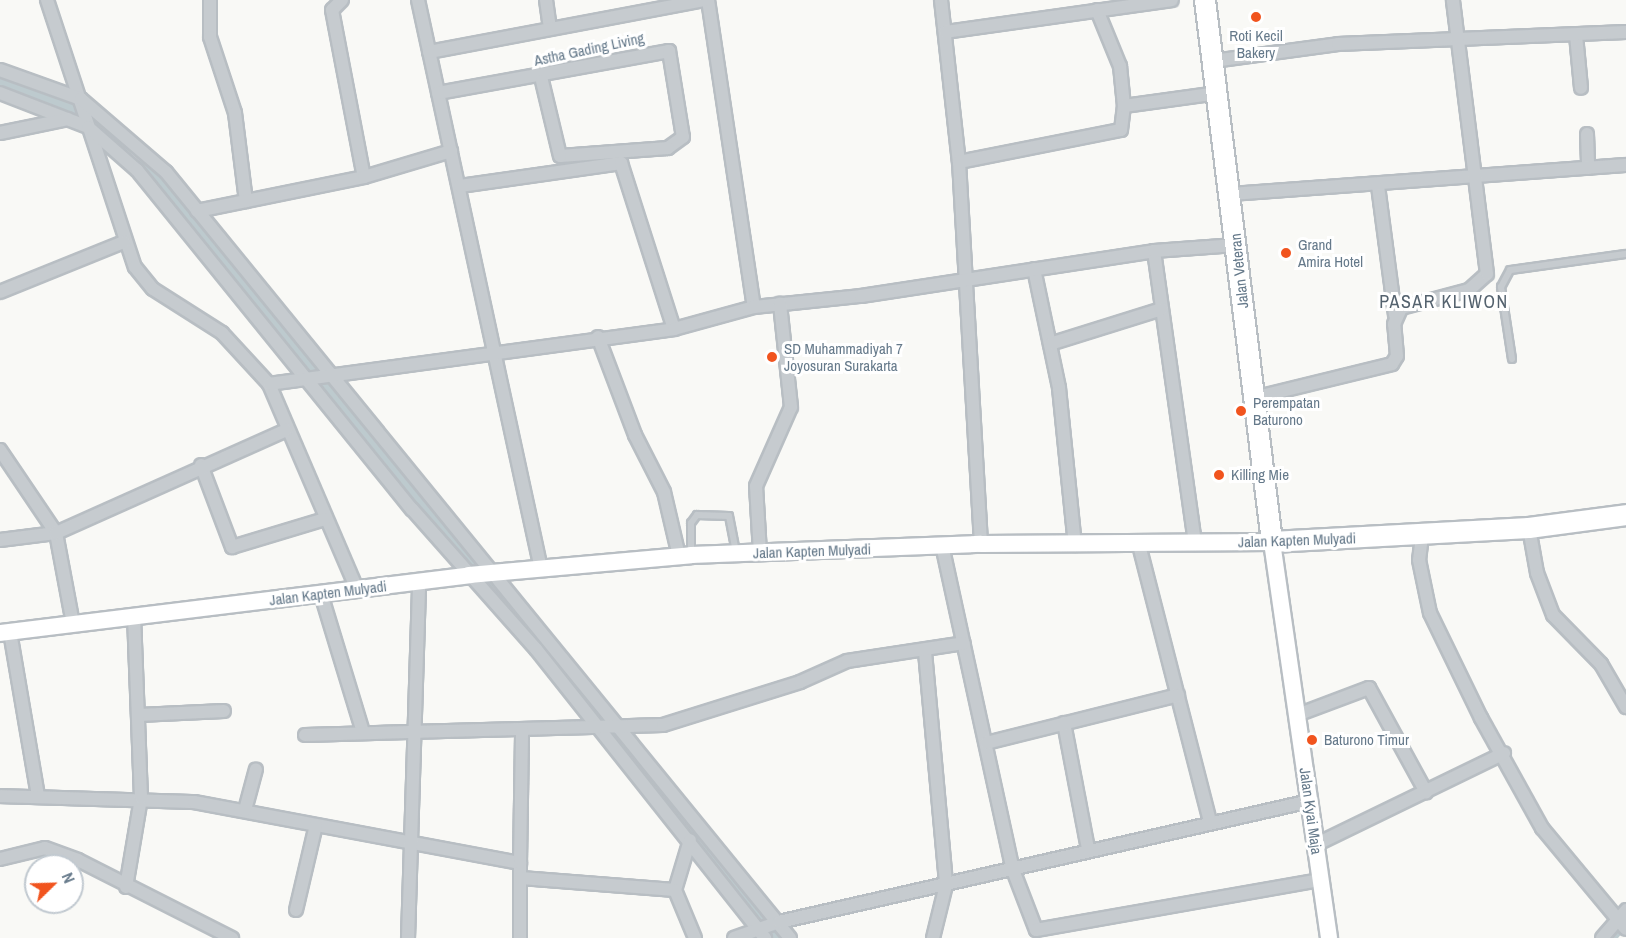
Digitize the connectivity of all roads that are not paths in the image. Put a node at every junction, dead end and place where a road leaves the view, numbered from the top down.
1 (47, 0) edge
2 (210, 0) edge
3 (342, 0) edge
4 (418, 0) edge
5 (546, 0) edge
6 (706, 0) edge
7 (941, 0) edge
8 (1172, 0) edge
9 (1205, 0) edge
10 (1453, 0) edge
11 (1097, 10) junction
12 (550, 28) junction
13 (945, 32) junction
14 (1626, 32) edge
15 (1576, 36) junction
16 (1457, 39) junction
17 (429, 52) junction
18 (1213, 61) junction
19 (0, 70) edge
20 (542, 81) dead end
21 (1581, 88) dead end
22 (0, 93) edge
23 (438, 93) junction
24 (1218, 93) junction
25 (81, 102) junction
26 (1124, 106) junction
27 (68, 119) junction
28 (88, 126) junction
29 (0, 133) edge
30 (1587, 134) dead end
31 (451, 152) junction
32 (959, 162) junction
33 (1626, 165) edge
34 (1588, 168) junction
35 (364, 177) junction
36 (1477, 178) junction
37 (460, 186) junction
38 (1378, 186) junction
39 (1230, 194) junction
40 (246, 201) junction
41 (197, 211) junction
42 (124, 243) junction
43 (1236, 245) junction
44 (1154, 251) junction
45 (1626, 254) edge
46 (1034, 269) junction
47 (967, 280) junction
48 (0, 292) edge
49 (780, 304) junction
50 (754, 307) junction
51 (1162, 309) junction
52 (1395, 315) junction
53 (675, 329) junction
54 (598, 337) junction
55 (1050, 344) junction
56 (493, 352) junction
57 (1512, 359) dead end
58 (331, 374) junction
59 (310, 378) junction
60 (269, 384) junction
61 (1253, 398) junction
62 (286, 430) junction
63 (0, 450) edge
64 (201, 465) junction
65 (1626, 514) edge
66 (325, 519) junction
67 (1529, 528) junction
68 (56, 533) junction
69 (1422, 536) junction
70 (0, 540) edge
71 (1272, 542) junction
72 (981, 544) junction
73 (1195, 544) junction
74 (942, 545) junction
75 (1075, 545) junction
76 (1139, 545) junction
77 (760, 553) junction
78 (736, 554) junction
79 (685, 556) junction
80 (541, 569) junction
81 (494, 574) junction
82 (471, 575) junction
83 (419, 582) junction
84 (357, 589) junction
85 (321, 594) junction
86 (134, 617) junction
87 (74, 624) junction
88 (5, 632) edge
89 (964, 643) junction
90 (925, 652) junction
91 (1178, 695) junction
92 (1626, 707) edge
93 (224, 711) dead end
94 (139, 715) junction
95 (1297, 715) junction
96 (1064, 723) junction
97 (617, 724) junction
98 (597, 725) junction
99 (522, 730) junction
100 (363, 732) junction
101 (415, 734) junction
102 (305, 735) dead end
103 (986, 743) junction
104 (1504, 753) junction
105 (256, 769) dead end
106 (1426, 792) junction
107 (38, 795) junction
108 (0, 796) edge
109 (141, 798) junction
110 (1310, 801) junction
111 (245, 810) junction
112 (1210, 822) junction
113 (316, 825) junction
114 (690, 840) junction
115 (1317, 844) junction
116 (410, 847) junction
117 (1089, 849) junction
118 (0, 859) edge
119 (520, 864) junction
120 (1013, 870) junction
121 (521, 878) junction
122 (1321, 880) junction
123 (945, 885) junction
124 (126, 887) junction
125 (675, 890) junction
126 (296, 910) dead end
127 (1623, 920) edge
128 (777, 923) junction
129 (762, 932) edge
130 (232, 938) edge
131 (408, 938) edge
132 (520, 938) edge
133 (695, 938) edge
134 (735, 938) edge
135 (790, 938) edge
136 (933, 938) edge
137 (1329, 938) edge
138 (1602, 938) edge

1 - 25 street
2 - 40 street
3 - 35 street
4 - 17 street
5 - 12 street
6 - 12 street
6 - 50 street
7 - 13 street
8 - 11 street
9 - 18 main road, Jalan Veteran
10 - 16 street
11 - 13 street
11 - 26 street
12 - 17 street
13 - 32 street
14 - 15 street
15 - 16 street
15 - 21 street
16 - 18 street
16 - 36 street
17 - 23 street
18 - 24 main road, Jalan Veteran
19 - 25 street
20 - 23 street, Astha Gading Living
22 - 27 street
23 - 31 street
24 - 26 street
24 - 39 main road, Jalan Veteran
25 - 28 street
25 - 41 street
26 - 32 street
27 - 28 street
27 - 29 street
28 - 42 street
28 - 59 street
30 - 34 street
31 - 35 street
31 - 37 street
32 - 47 street
33 - 34 street
34 - 36 street
35 - 40 street
36 - 38 street
36 - 52 street
37 - 53 street
37 - 56 street
38 - 39 street
38 - 52 street
39 - 43 main road, Jalan Veteran
40 - 41 street
41 - 58 street
42 - 48 street
42 - 60 street
43 - 44 street
43 - 61 main road, Jalan Veteran
44 - 46 street
44 - 51 street
45 - 57 lane
46 - 47 street
46 - 55 street
47 - 49 street
47 - 72 street
49 - 50 street
49 - 77 street
50 - 53 street
51 - 55 street
51 - 73 street
52 - 61 street
53 - 54 street
54 - 56 street
54 - 79 street
55 - 75 street
56 - 58 street
56 - 80 street
58 - 59 street
58 - 81 street
59 - 60 street
59 - 82 street
60 - 62 street
61 - 71 main road, Jalan Veteran
62 - 64 street
62 - 66 street
63 - 68 street
64 - 66 street
64 - 68 street
65 - 67 main road, Jalan Kapten Mulyadi
66 - 84 street
67 - 69 main road, Jalan Kapten Mulyadi
67 - 92 street
68 - 70 street
68 - 87 street
69 - 71 main road, Jalan Kapten Mulyadi
69 - 104 street
71 - 73 main road, Jalan Kapten Mulyadi
71 - 95 main road, Jalan Kyai Maja
72 - 74 main road, Jalan Kapten Mulyadi
72 - 75 main road, Jalan Kapten Mulyadi
73 - 76 main road, Jalan Kapten Mulyadi
74 - 77 main road, Jalan Kapten Mulyadi
74 - 89 street
75 - 76 main road, Jalan Kapten Mulyadi
76 - 91 street
77 - 78 main road, Jalan Kapten Mulyadi
78 - 79 main road, Jalan Kapten Mulyadi
78 - 79 lane
79 - 80 main road, Jalan Kapten Mulyadi
80 - 81 main road, Jalan Kapten Mulyadi
81 - 82 main road, Jalan Kapten Mulyadi
81 - 97 street
82 - 83 main road, Jalan Kapten Mulyadi
82 - 98 street
83 - 84 main road, Jalan Kapten Mulyadi
83 - 101 street
84 - 85 main road, Jalan Kapten Mulyadi
85 - 86 main road, Jalan Kapten Mulyadi
85 - 100 street
86 - 87 main road, Jalan Kapten Mulyadi
86 - 94 street
87 - 88 main road, Jalan Kapten Mulyadi
88 - 107 street
89 - 90 street
89 - 103 street
90 - 97 street
90 - 123 street
91 - 96 street
91 - 112 street
93 - 94 street
94 - 109 street
95 - 106 street
95 - 110 main road, Jalan Kyai Maja
96 - 103 street
96 - 117 street
97 - 98 street
97 - 128 street
98 - 99 street
98 - 114 street
99 - 101 street
99 - 119 street
100 - 101 street
100 - 102 street
101 - 116 street
103 - 120 street
104 - 106 street
104 - 127 street
105 - 111 street
106 - 115 street
107 - 108 street
107 - 109 street
109 - 111 street
109 - 124 street
110 - 112 street
110 - 115 main road, Jalan Kyai Maja
111 - 113 street
112 - 117 street
113 - 116 street
113 - 126 street
114 - 125 street
114 - 129 street
115 - 122 main road, Jalan Kyai Maja
116 - 119 street
116 - 131 street
117 - 120 street
118 - 124 street
119 - 121 street
120 - 122 street
120 - 123 street
121 - 125 street
121 - 132 street
122 - 137 main road, Jalan Kyai Maja
123 - 128 street
123 - 136 street
124 - 130 street
125 - 133 street
127 - 138 street
128 - 129 street
128 - 135 street
129 - 134 street

